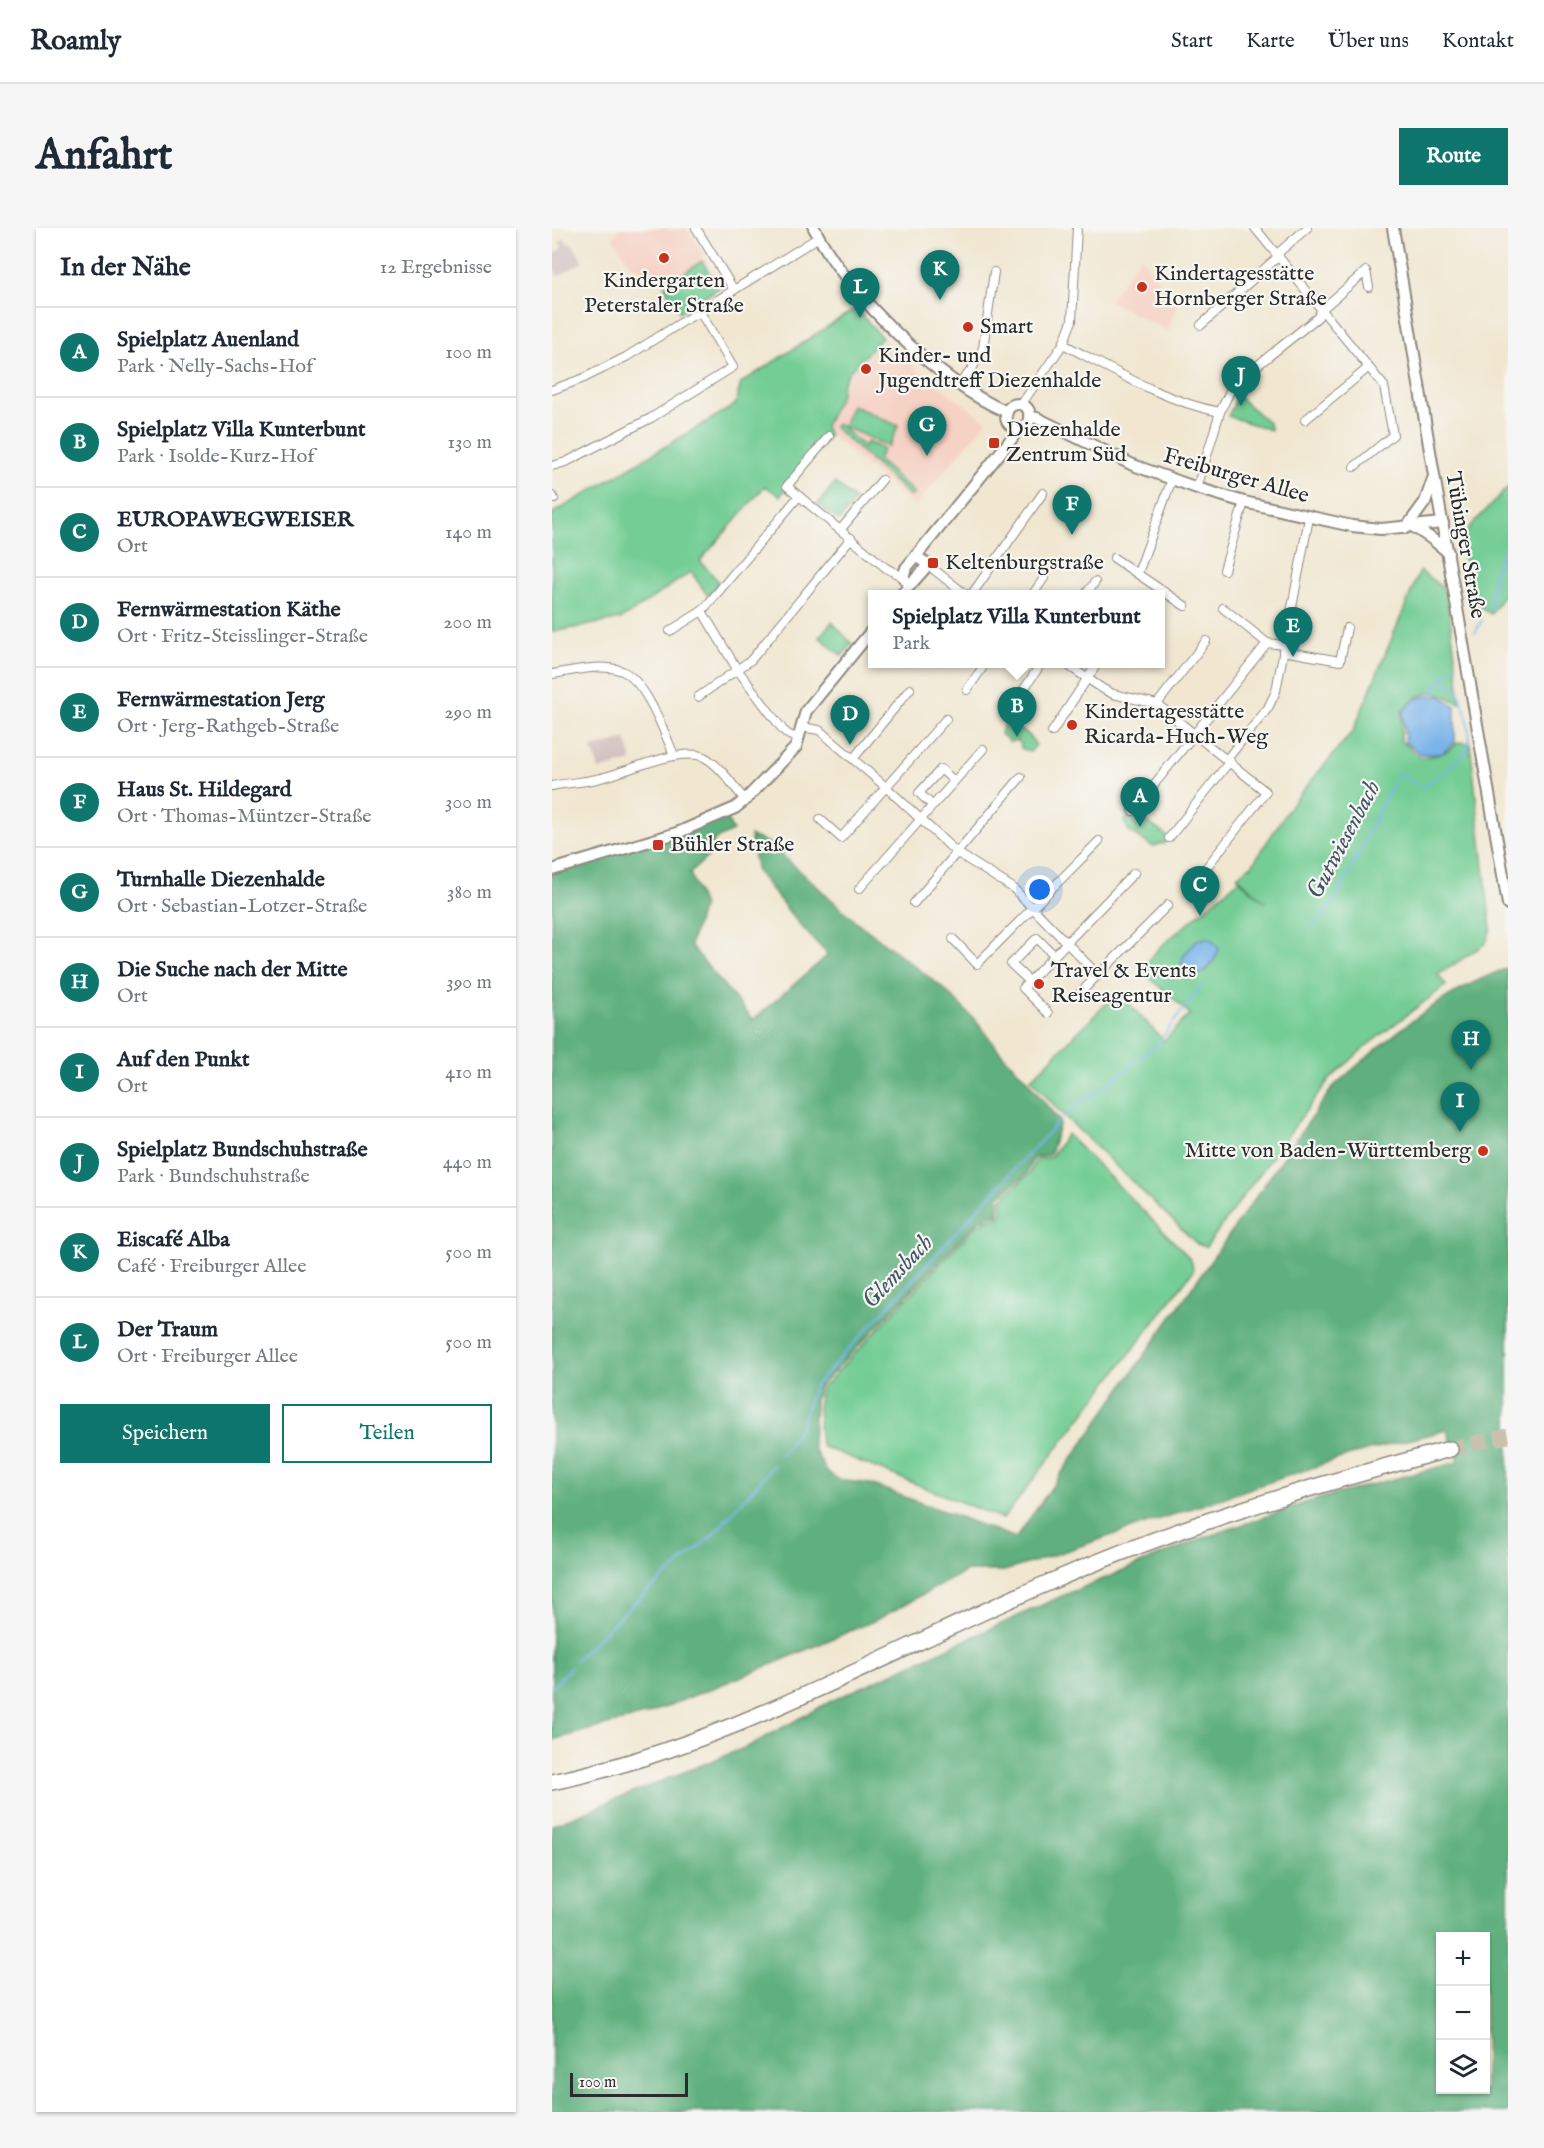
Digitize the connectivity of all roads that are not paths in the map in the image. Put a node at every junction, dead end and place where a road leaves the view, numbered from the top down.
1 (696, 228) edge
2 (1077, 228) edge
3 (1255, 228) edge
4 (1307, 228) edge
5 (1393, 228) edge
6 (816, 233) edge
7 (1278, 255) junction
8 (994, 272) dead end
9 (1369, 287) dead end
10 (734, 290) junction
11 (1321, 310) junction
12 (700, 312) junction
13 (1201, 325) dead end
14 (1063, 344) junction
15 (1368, 368) junction
16 (959, 384) junction
17 (552, 390) edge
18 (1021, 405) junction
19 (1006, 412) junction
20 (1221, 412) junction
21 (1029, 416) junction
22 (1305, 420) dead end
23 (1017, 428) junction
24 (829, 436) dead end
25 (552, 466) edge
26 (1354, 467) dead end
27 (1434, 475) junction
28 (1172, 479) junction
29 (882, 480) dead end
30 (1197, 488) junction
31 (1043, 493) dead end
32 (799, 496) junction
33 (1244, 502) junction
34 (1309, 518) junction
35 (1443, 523) junction
36 (1410, 527) junction
37 (841, 529) junction
38 (851, 538) junction
39 (1448, 552) junction
40 (916, 556) junction
41 (1114, 558) dead end
42 (928, 565) junction
43 (1224, 570) dead end
44 (1138, 573) junction
45 (1044, 578) dead end
46 (906, 581) junction
47 (1095, 582) dead end
48 (903, 590) edge
49 (960, 590) edge
50 (975, 590) edge
51 (1036, 590) edge
52 (1089, 590) edge
53 (1162, 590) edge
54 (1165, 592) edge
55 (1185, 606) dead end
56 (1223, 608) dead end
57 (702, 611) junction
58 (1347, 628) dead end
59 (670, 631) dead end
60 (868, 635) edge
61 (1206, 641) dead end
62 (1267, 643) junction
63 (1284, 648) junction
64 (982, 668) edge
65 (1038, 668) edge
66 (1073, 668) edge
67 (1094, 668) edge
68 (737, 669) junction
69 (552, 675) edge
70 (1087, 678) junction
71 (910, 689) dead end
72 (967, 690) dead end
73 (698, 697) dead end
74 (1157, 704) junction
75 (1013, 705) dead end
76 (946, 719) dead end
77 (800, 732) junction
78 (1052, 732) dead end
79 (1195, 734) junction
80 (982, 749) dead end
81 (674, 755) junction
82 (853, 759) junction
83 (1228, 760) junction
84 (1022, 777) dead end
85 (954, 781) junction
86 (552, 786) edge
87 (887, 788) junction
88 (745, 800) junction
89 (932, 805) junction
90 (1133, 811) dead end
91 (820, 819) dead end
92 (920, 819) junction
93 (1169, 838) dead end
94 (1099, 841) dead end
95 (956, 852) junction
96 (1206, 868) dead end
97 (552, 870) edge
98 (1134, 873) dead end
99 (859, 889) dead end
100 (914, 903) dead end
101 (1508, 904) edge
102 (1168, 905) dead end
103 (1032, 909) junction
104 (953, 939) dead end
105 (1065, 943) junction
106 (1054, 955) junction
107 (1098, 975) junction
108 (1029, 981) junction
109 (1077, 996) dead end
110 (1048, 1013) dead end
111 (1450, 1449) tunnel mouth
112 (552, 1782) edge

1 - 10 street
2 - 14 street
3 - 7 street
4 - 7 street
5 - 27 street, Tübinger Straße
6 - 10 street
6 - 16 street
7 - 11 street
7 - 13 street
8 - 16 street
9 - 11 street
10 - 12 street
11 - 15 street
11 - 20 street
12 - 17 street
12 - 25 street
14 - 18 street
14 - 20 street
15 - 22 street
15 - 26 street
16 - 19 street
18 - 19 street
18 - 21 street
19 - 23 street
20 - 30 street
21 - 23 street
21 - 28 street, Freiburger Allee
23 - 40 street
24 - 32 street
27 - 35 street, Tübinger Straße
27 - 36 street
28 - 30 street, Freiburger Allee
28 - 44 street
29 - 37 street
30 - 33 street, Freiburger Allee
31 - 50 street
32 - 37 street
32 - 57 street
33 - 34 street, Freiburger Allee
33 - 43 street
34 - 36 street, Freiburger Allee
34 - 63 street
35 - 36 street, Freiburger Allee
35 - 39 street, Tübinger Straße
36 - 39 street
37 - 38 street
38 - 46 street
38 - 68 street
39 - 101 street, Tübinger Straße
40 - 42 street
40 - 46 street
41 - 44 street
42 - 46 street
42 - 49 street
44 - 53 street
45 - 51 street
46 - 48 street
47 - 52 street
54 - 55 street
56 - 62 street
57 - 59 street
57 - 68 street
58 - 63 street
60 - 77 street
61 - 74 street
62 - 63 street
62 - 79 street
63 - 83 street
64 - 72 street
65 - 75 street
66 - 70 street
67 - 70 street
68 - 73 street
68 - 77 street
69 - 81 street
70 - 74 street
70 - 78 street
71 - 82 street
74 - 79 street
76 - 87 street
77 - 82 street
77 - 88 street
79 - 83 street
79 - 90 street
80 - 85 street
81 - 86 street
81 - 88 street
82 - 87 street
83 - 93 street
83 - 96 street
84 - 95 street
85 - 89 street
85 - 89 street
87 - 91 street
87 - 92 street
88 - 97 street
89 - 92 street
92 - 95 street
92 - 99 street
94 - 103 street
95 - 100 street
95 - 103 street
98 - 105 street
102 - 107 street
103 - 104 street
103 - 105 street
105 - 106 street
105 - 107 street
106 - 108 street
106 - 108 street
107 - 109 street
108 - 110 street
111 - 112 highway

